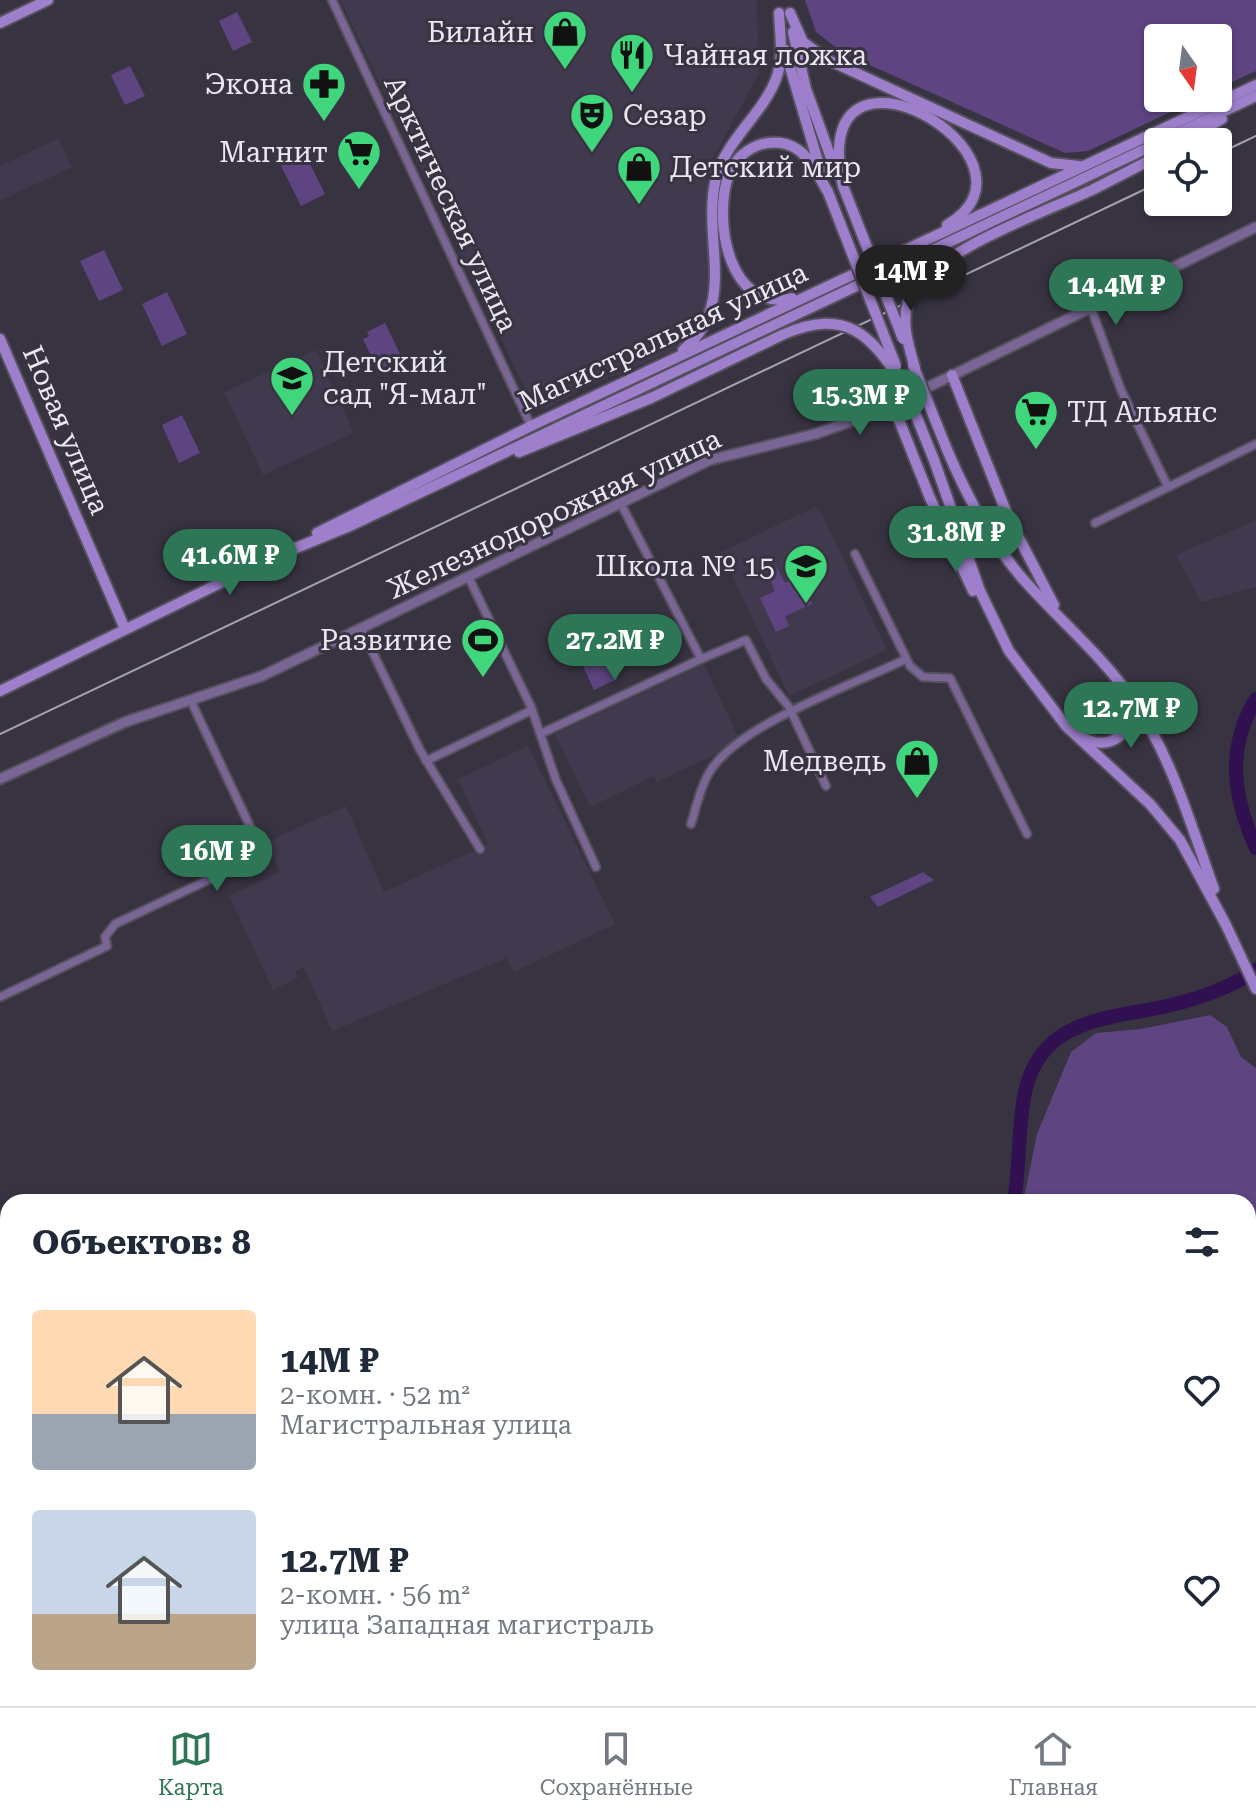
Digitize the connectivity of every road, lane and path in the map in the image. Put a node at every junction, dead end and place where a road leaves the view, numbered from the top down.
1 (48, 0) edge
2 (332, 0) edge
3 (779, 0) edge
4 (790, 0) edge
5 (785, 13) junction
6 (0, 23) edge
7 (1256, 85) edge
8 (1256, 98) edge
9 (1190, 128) edge
10 (1206, 128) edge
11 (1144, 149) edge
12 (1092, 163) junction
13 (1144, 163) edge
14 (843, 186) junction
15 (828, 192) junction
16 (1256, 227) edge
17 (888, 258) junction
18 (849, 276) junction
19 (1091, 308) junction
20 (0, 339) edge
21 (915, 368) junction
22 (654, 369) junction
23 (952, 375) junction
24 (903, 384) junction
25 (893, 405) junction
26 (531, 426) junction
27 (1256, 444) edge
28 (1168, 487) junction
29 (621, 504) junction
30 (388, 507) junction
31 (1095, 523) dead end
32 (855, 554) dead end
33 (269, 559) junction
34 (468, 576) junction
35 (1066, 624) junction
36 (361, 628) junction
37 (125, 629) junction
38 (701, 659) junction
39 (906, 659) junction
40 (1020, 667) junction
41 (1120, 682) junction
42 (0, 691) edge
43 (191, 701) junction
44 (532, 710) junction
45 (792, 713) junction
46 (1066, 726) junction
47 (542, 733) junction
48 (426, 761) junction
49 (0, 779) edge
50 (826, 786) dead end
51 (691, 824) dead end
52 (1027, 834) dead end
53 (480, 849) dead end
54 (596, 867) dead end
55 (1226, 925) junction
56 (1256, 989) edge
57 (0, 997) edge

1 - 6 main road
2 - 26 street, Арктическая улица
3 - 5 main road
4 - 5 main road
5 - 12 main road
5 - 14 main road
5 - 15 main road
5 - 22 main road
7 - 12 main road, Магистральная улица
8 - 9 main road, Магистральная улица
8 - 10 main road
11 - 30 main road, Магистральная улица
12 - 17 main road, Магистральная улица
13 - 21 main road, bridge
14 - 17 main road
14 - 21 main road, bridge
15 - 18 main road
15 - 24 main road, bridge
16 - 19 street, Железнодорожная улица
17 - 18 main road, Магистральная улица
18 - 22 main road, Магистральная улица
19 - 23 street, Железнодорожная улица
19 - 28 street
20 - 37 main road, Новая улица
21 - 35 main road, bridge
22 - 26 main road, Магистральная улица
23 - 25 street, Железнодорожная улица
23 - 35 main road
24 - 30 main road, bridge
24 - 40 main road, bridge
25 - 29 street, Железнодорожная улица
25 - 40 main road
26 - 33 main road, Магистральная улица
27 - 28 street
28 - 31 street
29 - 34 street, Железнодорожная улица
29 - 38 street
30 - 33 main road, Магистральная улица
32 - 39 street
33 - 37 main road, Магистральная улица
34 - 36 street, Железнодорожная улица
34 - 44 street
35 - 41 main road
36 - 43 street, Железнодорожная улица
36 - 48 street
37 - 42 main road, Магистральная улица
38 - 45 street
38 - 47 street
39 - 45 street
39 - 52 street
40 - 46 main road
41 - 46 main road
41 - 55 main road
43 - 49 street, Железнодорожная улица
43 - 57 street
44 - 47 street
44 - 48 street
45 - 50 street
45 - 51 street
46 - 55 main road
47 - 54 street
48 - 53 street
55 - 56 main road

